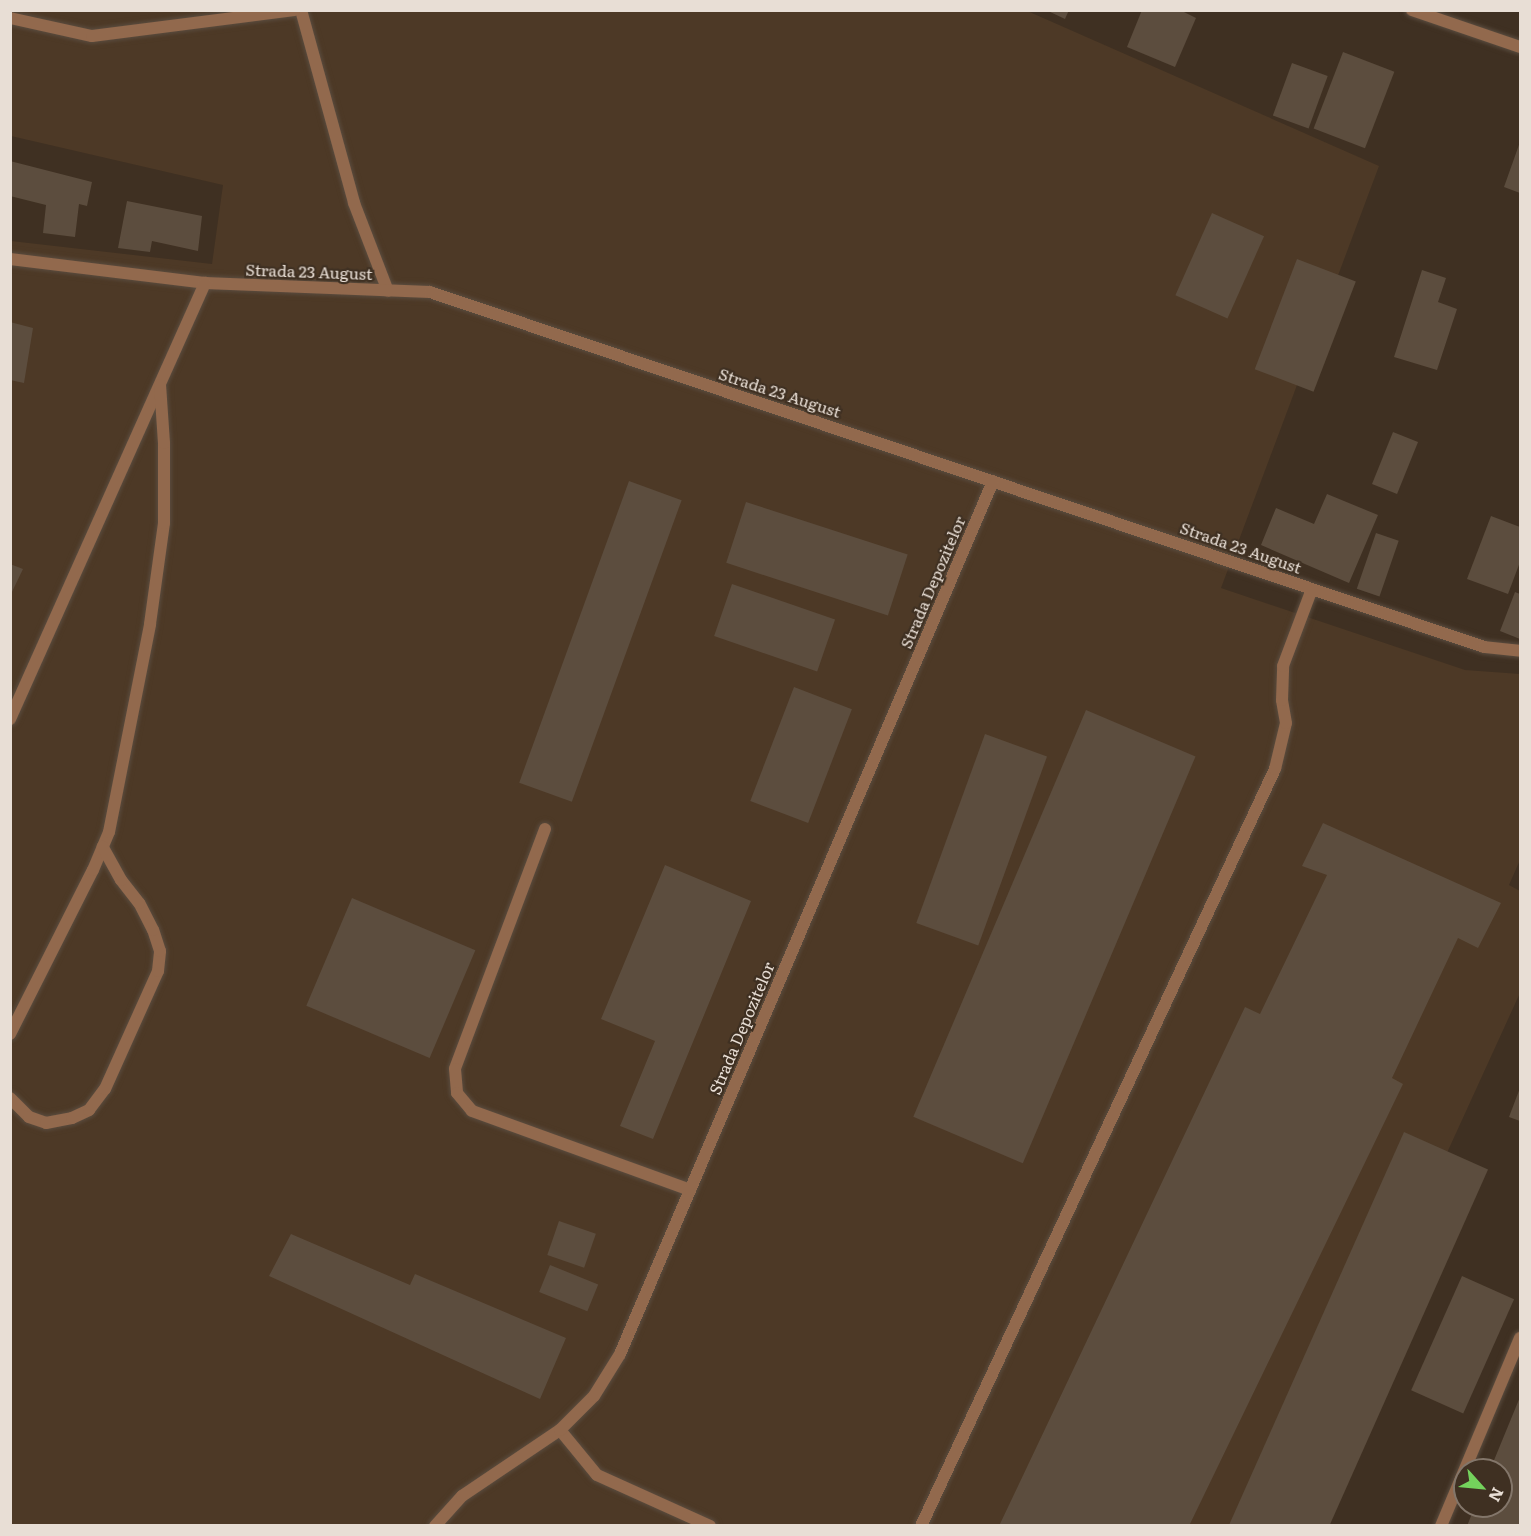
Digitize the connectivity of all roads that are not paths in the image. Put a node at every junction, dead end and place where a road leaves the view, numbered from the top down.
1 (294, 10) edge
2 (302, 10) edge
3 (1412, 10) edge
4 (10, 18) edge
5 (1521, 47) edge
6 (10, 260) edge
7 (205, 283) junction
8 (388, 291) junction
9 (160, 385) junction
10 (993, 481) junction
11 (1312, 589) junction
12 (1521, 651) edge
13 (10, 719) edge
14 (545, 829) dead end
15 (103, 847) junction
16 (10, 1034) edge
17 (10, 1098) edge
18 (690, 1190) junction
19 (1521, 1338) edge
20 (560, 1430) junction
21 (435, 1526) edge
22 (710, 1526) edge
23 (921, 1526) edge
24 (1441, 1526) edge

1 - 4 street
2 - 8 street
3 - 5 street
6 - 7 street, Strada 23 August
7 - 8 street, Strada 23 August
7 - 9 street
8 - 10 street, Strada 23 August
9 - 13 street
9 - 15 street
10 - 11 street, Strada 23 August
10 - 18 street, Strada Depozitelor
11 - 12 street, Strada 23 August
11 - 23 street
14 - 18 street
15 - 16 street
15 - 17 street
18 - 20 street, Strada Depozitelor
19 - 24 street
20 - 21 street, Strada Depozitelor
20 - 22 street

